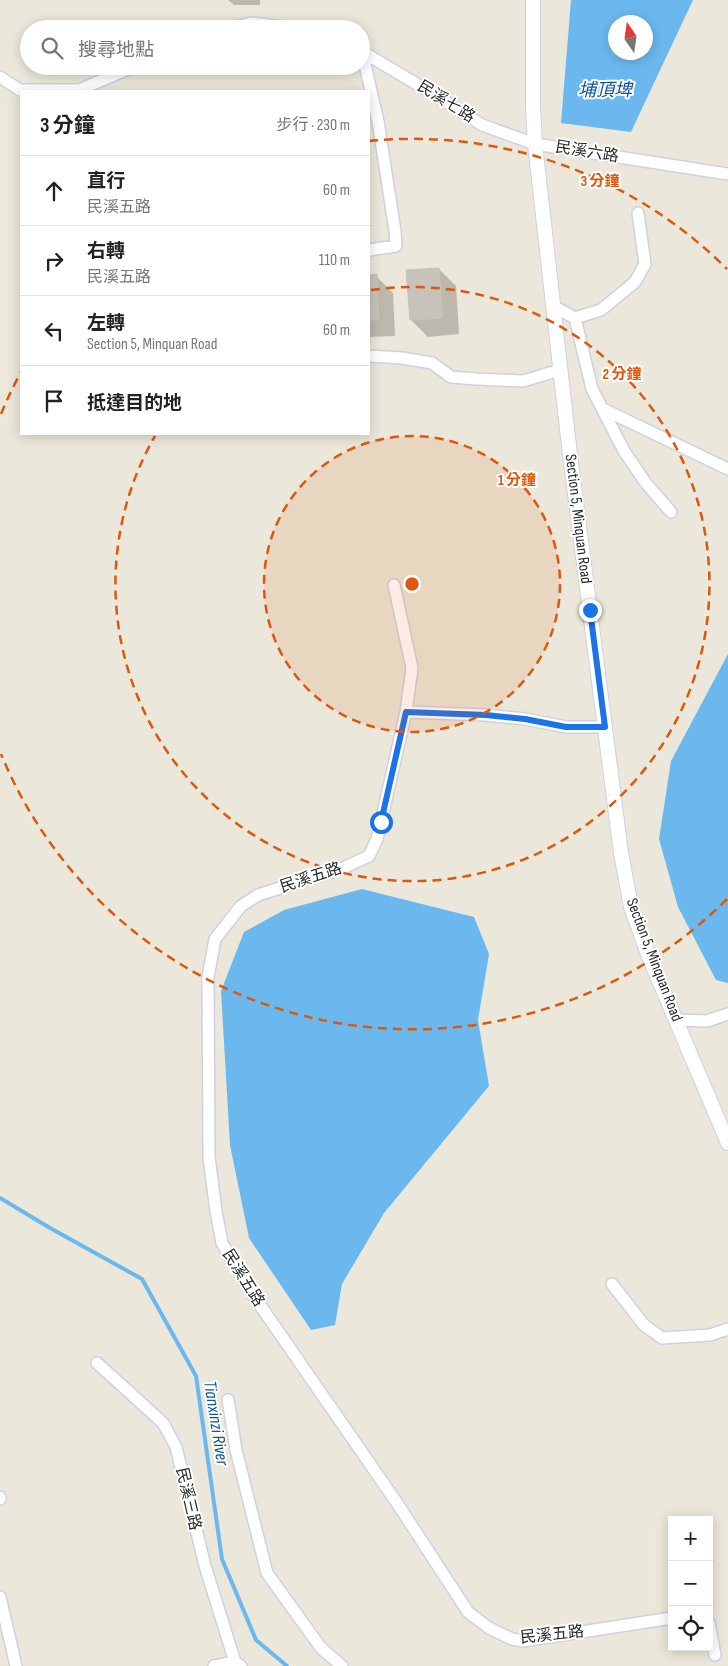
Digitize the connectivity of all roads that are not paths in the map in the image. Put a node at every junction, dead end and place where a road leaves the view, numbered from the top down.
1 (533, 0) edge
2 (370, 57) edge
3 (114, 75) edge
4 (367, 75) edge
5 (0, 77) edge
6 (20, 90) edge
7 (20, 90) edge
8 (79, 90) edge
9 (79, 90) edge
10 (535, 144) junction
11 (728, 174) edge
12 (638, 213) dead end
13 (370, 250) edge
14 (553, 306) junction
15 (575, 318) junction
16 (370, 356) edge
17 (560, 370) junction
18 (603, 409) junction
19 (728, 469) edge
20 (671, 512) dead end
21 (394, 585) dead end
22 (406, 712) junction
23 (605, 727) junction
24 (728, 1014) edge
25 (676, 1020) junction
26 (728, 1143) edge
27 (612, 1284) dead end
28 (728, 1329) edge
29 (97, 1363) dead end
30 (228, 1400) dead end
31 (0, 1597) edge
32 (668, 1619) edge
33 (713, 1644) edge
34 (715, 1655) dead end
35 (238, 1664) edge
36 (16, 1666) edge
37 (214, 1666) edge
38 (342, 1666) edge

1 - 10 street, Section 5, Minquan Road
2 - 10 street, 民溪七路
3 - 8 street
4 - 13 street
5 - 7 street
6 - 9 street
10 - 11 street, 民溪六路
10 - 14 street, Section 5, Minquan Road
12 - 15 street
14 - 15 street
14 - 17 street, Section 5, Minquan Road
15 - 18 street
16 - 17 street
17 - 23 street, Section 5, Minquan Road
18 - 19 street
18 - 20 street
21 - 22 street, 民溪五路
22 - 23 street
22 - 32 street, 民溪五路
23 - 25 street, Section 5, Minquan Road
24 - 25 street
25 - 26 street, Section 5, Minquan Road
27 - 28 street
29 - 35 street, 民溪三路
30 - 38 street
31 - 36 street
33 - 34 street
35 - 37 street, 民溪三路

